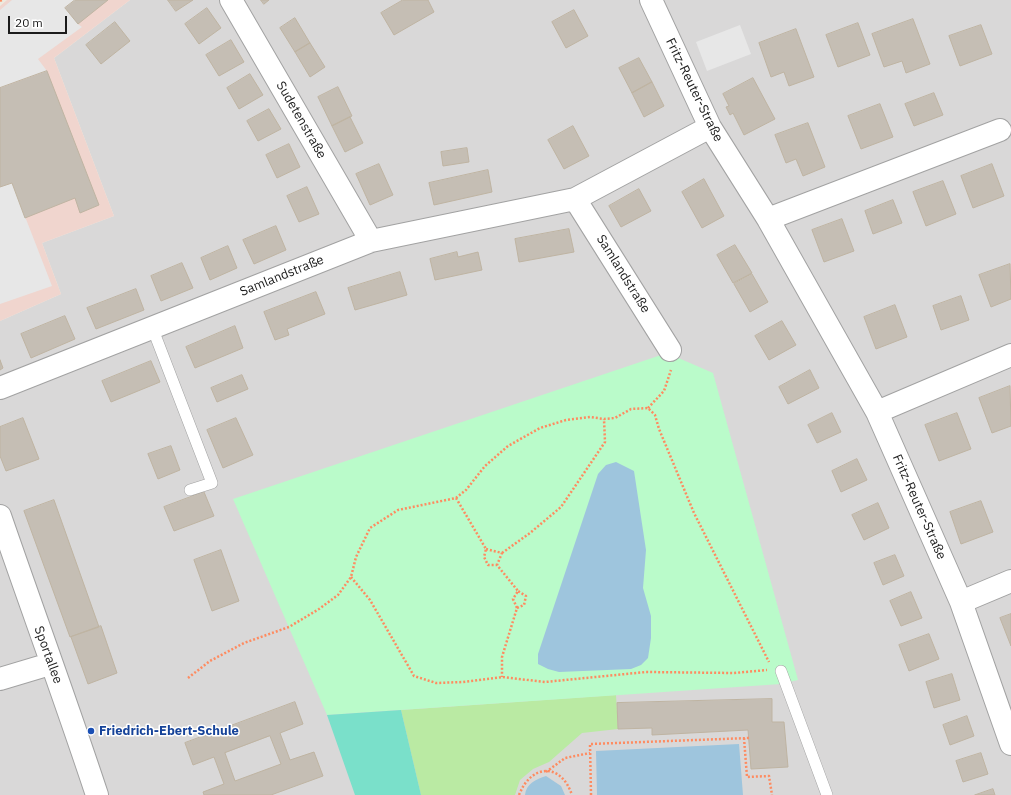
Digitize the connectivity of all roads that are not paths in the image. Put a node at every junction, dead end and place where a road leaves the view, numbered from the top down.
1 (231, 0) edge
2 (651, 0) edge
3 (710, 127) junction
4 (1000, 130) dead end
5 (575, 199) junction
6 (768, 219) junction
7 (371, 241) junction
8 (152, 327) junction
9 (670, 350) road end
10 (1011, 355) edge
11 (0, 388) edge
12 (877, 412) junction
13 (190, 490) dead end
14 (0, 516) edge
15 (1011, 580) edge
16 (961, 602) junction
17 (50, 664) junction
18 (777, 670) road end
19 (0, 679) edge
20 (1011, 744) edge
21 (96, 795) edge
22 (827, 795) edge

1 - 7 street, Sudetenstraße
2 - 3 street, Fritz-Reuter-Straße
3 - 5 street, Samlandstraße
3 - 6 street, Fritz-Reuter-Straße
4 - 6 street
5 - 7 street, Samlandstraße
5 - 9 street, Samlandstraße
6 - 12 street, Fritz-Reuter-Straße
7 - 8 street, Samlandstraße
8 - 11 street, Samlandstraße
8 - 13 lane
10 - 12 street
12 - 16 street, Fritz-Reuter-Straße
14 - 17 street, Sportallee
15 - 16 street
16 - 20 street, Fritz-Reuter-Straße
17 - 19 street
17 - 21 street, Sportallee
18 - 22 lane

